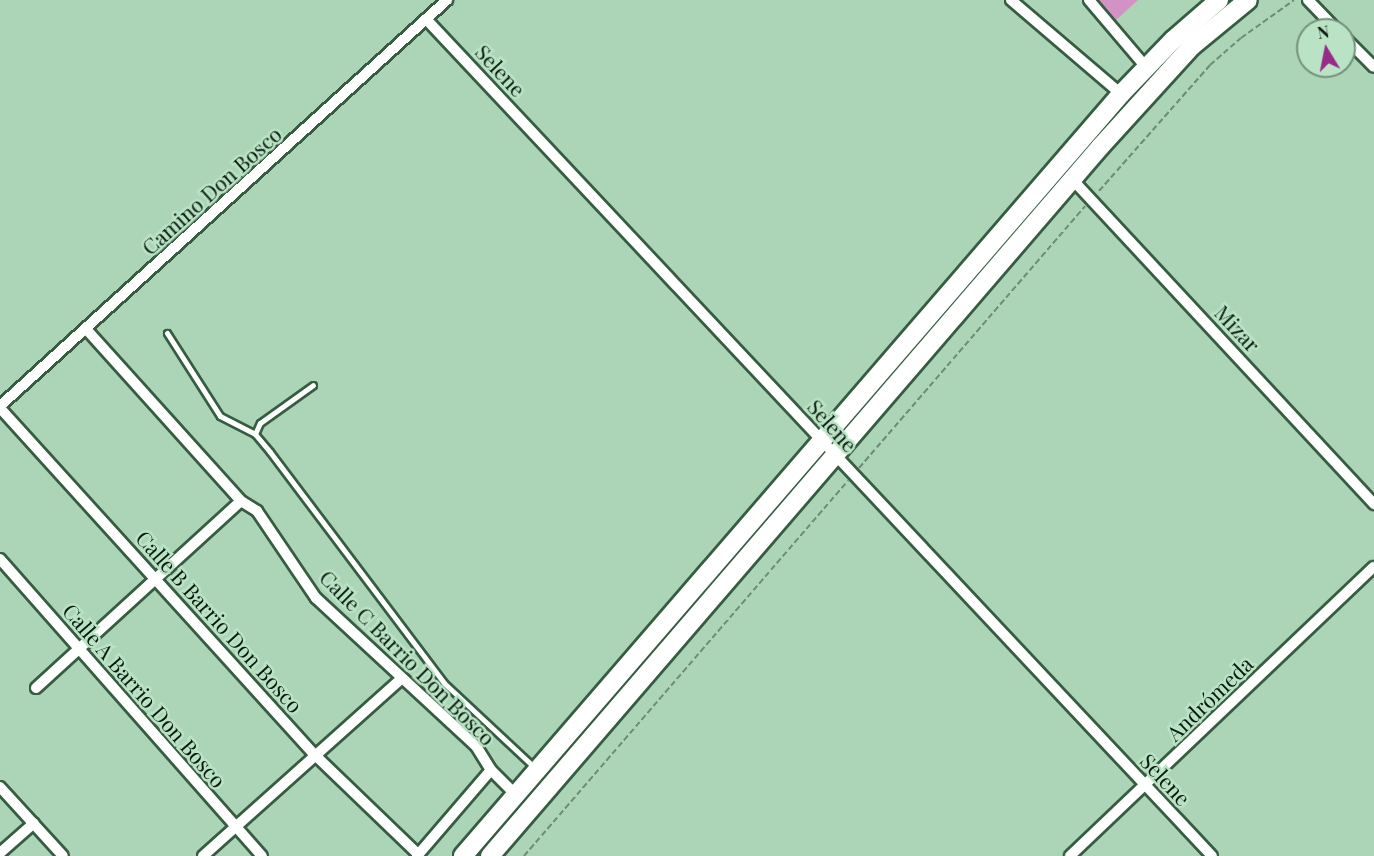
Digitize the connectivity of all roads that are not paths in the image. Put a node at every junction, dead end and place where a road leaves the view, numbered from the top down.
1 (447, 0) edge
2 (1011, 0) edge
3 (1089, 0) edge
4 (1219, 0) edge
5 (1248, 0) edge
6 (1308, 0) edge
7 (1325, 18) edge
8 (426, 19) junction
9 (1356, 49) edge
10 (1145, 66) junction
11 (1374, 68) edge
12 (1121, 94) junction
13 (1072, 179) junction
14 (87, 330) junction
15 (167, 333) dead end
16 (313, 385) dead end
17 (0, 407) edge
18 (255, 434) junction
19 (822, 440) junction
20 (834, 456) junction
21 (241, 501) junction
22 (1374, 504) edge
23 (0, 560) edge
24 (1374, 567) edge
25 (156, 579) junction
26 (79, 649) junction
27 (401, 679) junction
28 (36, 688) dead end
29 (316, 756) junction
30 (537, 769) junction
31 (491, 770) junction
32 (1145, 785) junction
33 (0, 787) edge
34 (515, 794) junction
35 (34, 823) junction
36 (236, 828) junction
37 (0, 854) edge
38 (417, 855) edge
39 (63, 856) edge
40 (203, 856) edge
41 (262, 856) edge
42 (463, 856) edge
43 (490, 856) edge
44 (1070, 856) edge
45 (1212, 856) edge

1 - 8 street, Camino Don Bosco
2 - 12 street
3 - 10 street
4 - 10 highway
5 - 13 highway
6 - 7 street
8 - 14 street, Camino Don Bosco
8 - 19 street, Selene
9 - 11 street
10 - 12 highway
12 - 19 highway
13 - 20 highway
13 - 22 street, Mizar
14 - 17 street, Camino Don Bosco
14 - 21 street, Calle C Barrio Don Bosco
15 - 18 lane
16 - 18 lane
17 - 25 street, Calle B Barrio Don Bosco
18 - 30 lane
19 - 20 street, Selene
19 - 30 highway
20 - 32 street, Selene
20 - 43 highway
21 - 25 street
21 - 27 street, Calle C Barrio Don Bosco
23 - 26 street, Calle A Barrio Don Bosco
24 - 32 street, Andrómeda
25 - 26 street
25 - 29 street, Calle B Barrio Don Bosco
26 - 28 street
26 - 36 street, Calle A Barrio Don Bosco
27 - 29 street
27 - 31 street, Calle C Barrio Don Bosco
29 - 36 street
29 - 38 street, Calle B Barrio Don Bosco
30 - 34 highway
31 - 34 street, Calle C Barrio Don Bosco
31 - 38 street
32 - 44 street, Andrómeda
32 - 45 street, Selene
33 - 35 street
34 - 42 highway
35 - 37 street
35 - 39 street
36 - 40 street
36 - 41 street, Calle A Barrio Don Bosco

